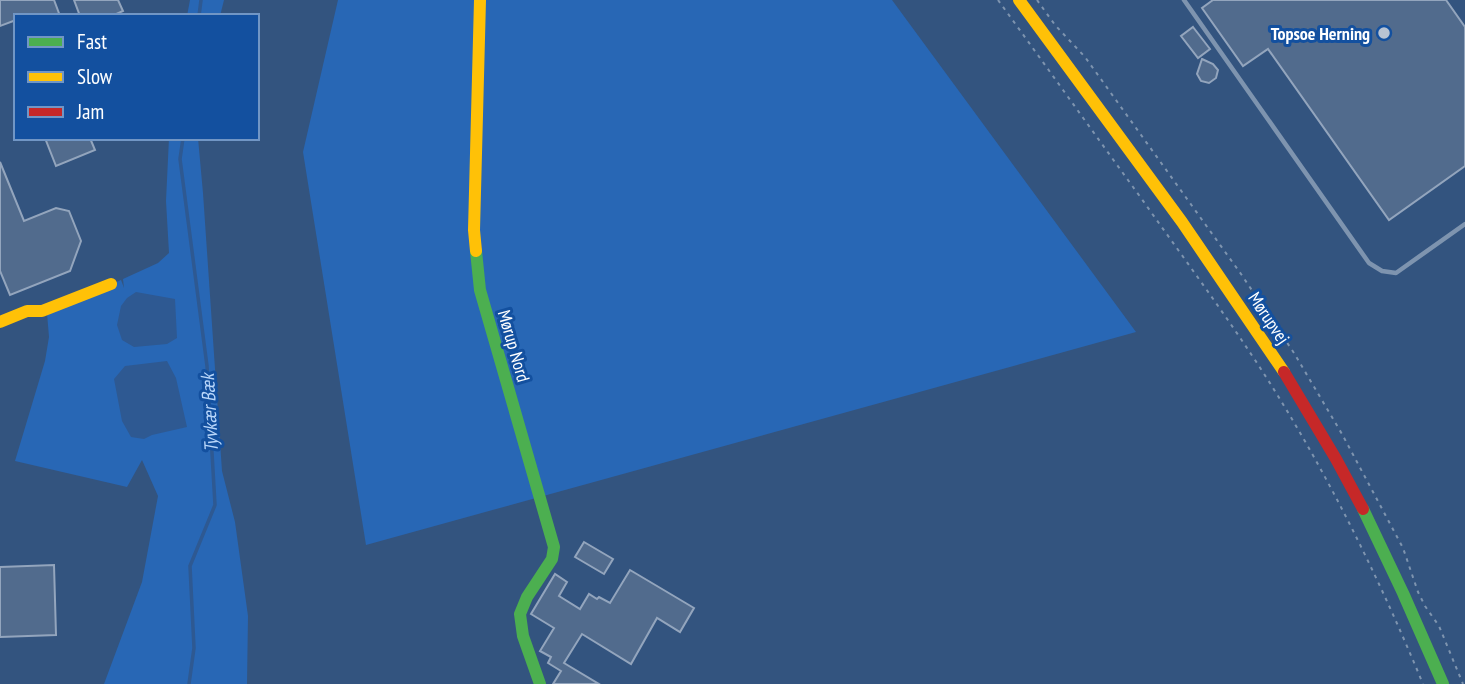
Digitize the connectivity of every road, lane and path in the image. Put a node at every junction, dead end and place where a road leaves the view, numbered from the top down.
1 (480, 0) edge
2 (998, 0) edge
3 (1019, 0) edge
4 (1184, 0) edge
5 (1465, 224) edge
6 (111, 284) dead end
7 (0, 322) edge
8 (540, 684) edge
9 (1423, 684) edge
10 (1443, 684) edge

1 - 8 street, Mørup Nord
2 - 9 path
3 - 10 street, Mørupvej
4 - 5 lane
6 - 7 street

